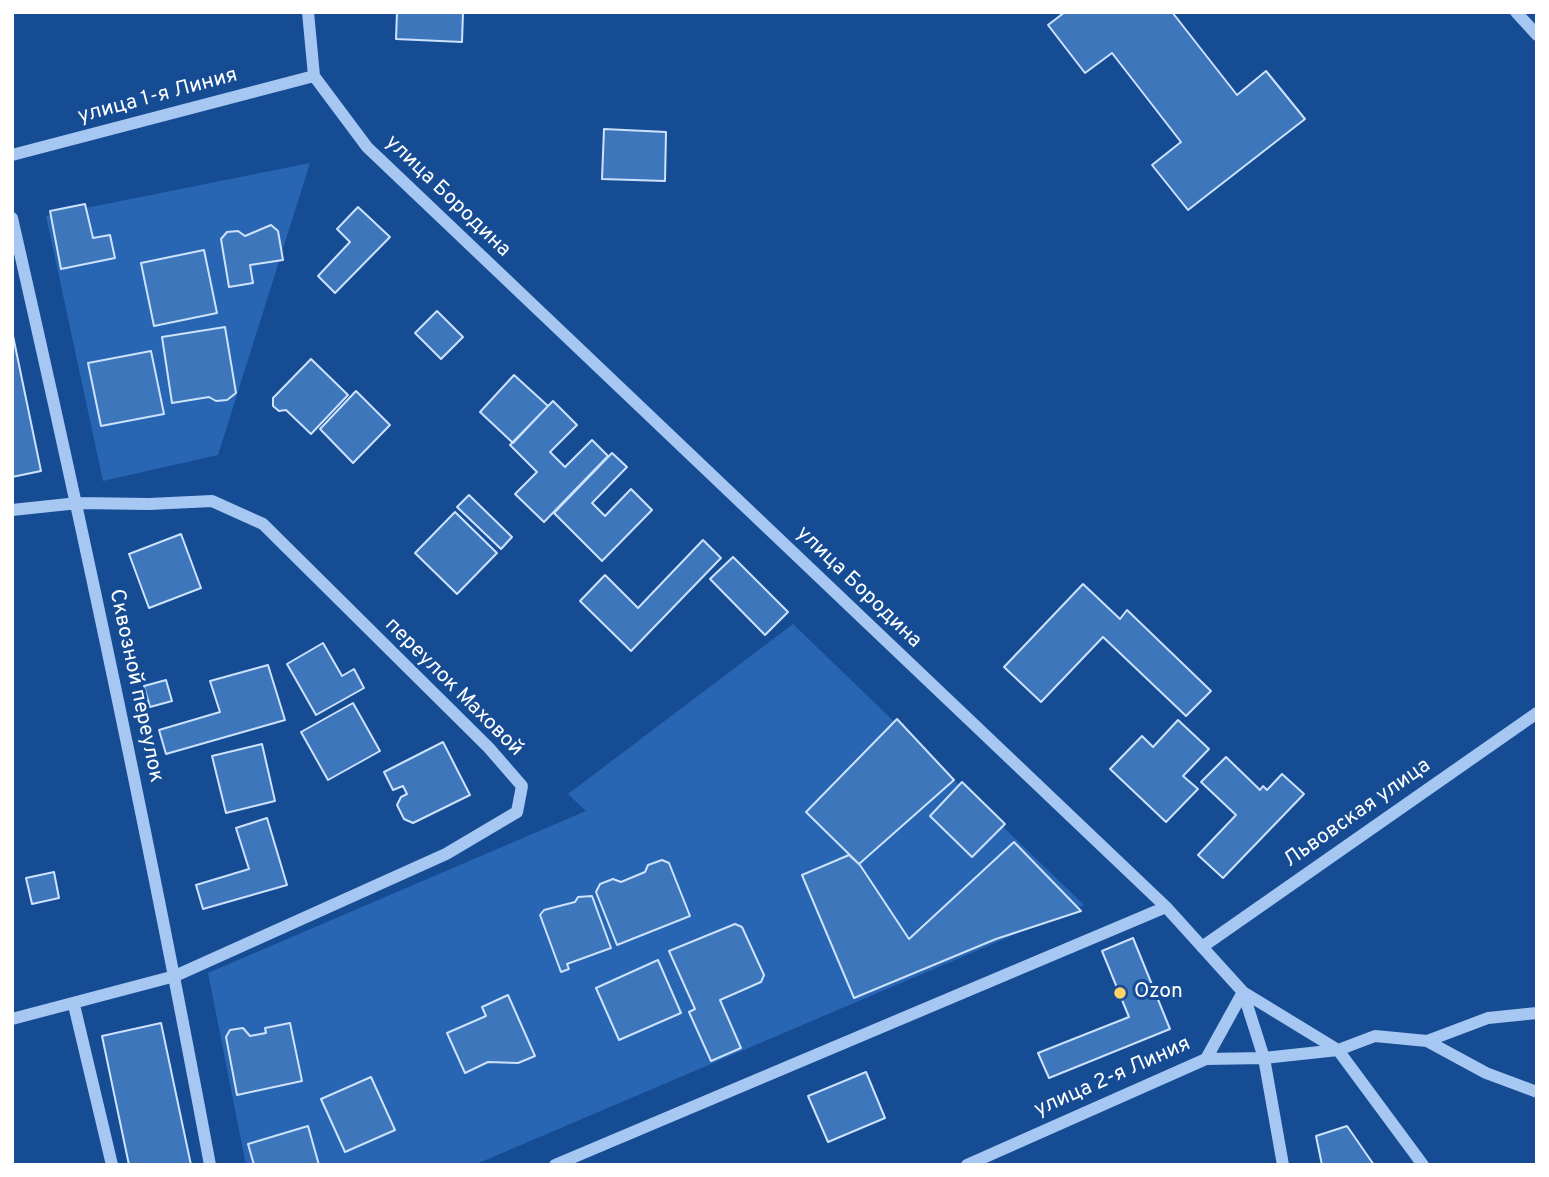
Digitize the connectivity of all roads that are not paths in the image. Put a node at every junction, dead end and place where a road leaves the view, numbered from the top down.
1 (308, 12) edge
2 (1516, 12) edge
3 (1537, 35) edge
4 (314, 76) junction
5 (12, 155) edge
6 (12, 218) edge
7 (78, 503) junction
8 (12, 510) edge
9 (1537, 713) edge
10 (1166, 907) junction
11 (1202, 947) junction
12 (175, 976) junction
13 (1243, 992) junction
14 (74, 1004) junction
15 (1537, 1013) edge
16 (12, 1019) edge
17 (1427, 1041) junction
18 (1338, 1050) junction
19 (1264, 1058) junction
20 (1206, 1059) junction
21 (1537, 1092) edge
22 (112, 1165) edge
23 (210, 1165) edge
24 (555, 1165) edge
25 (967, 1165) edge
26 (1283, 1165) edge
27 (1423, 1165) edge

1 - 4 street
2 - 3 street
4 - 5 street, улица 1-я Линия
4 - 10 street, улица Бородина
6 - 7 street, Сквозной переулок
7 - 8 street
7 - 12 street, Сквозной переулок
7 - 12 street, переулок Маховой
9 - 11 street, Львовская улица
10 - 11 street, улица Бородина
10 - 24 street
11 - 13 street, улица Бородина
12 - 14 street
12 - 23 street, Сквозной переулок
13 - 18 street, улица Бородина
13 - 19 street
13 - 20 street, улица 2-я Линия
14 - 16 street
14 - 22 street
15 - 17 street
17 - 18 street
17 - 21 street
18 - 19 street
18 - 27 street, улица Бородина
19 - 20 street
19 - 26 street
20 - 25 street, улица 2-я Линия

